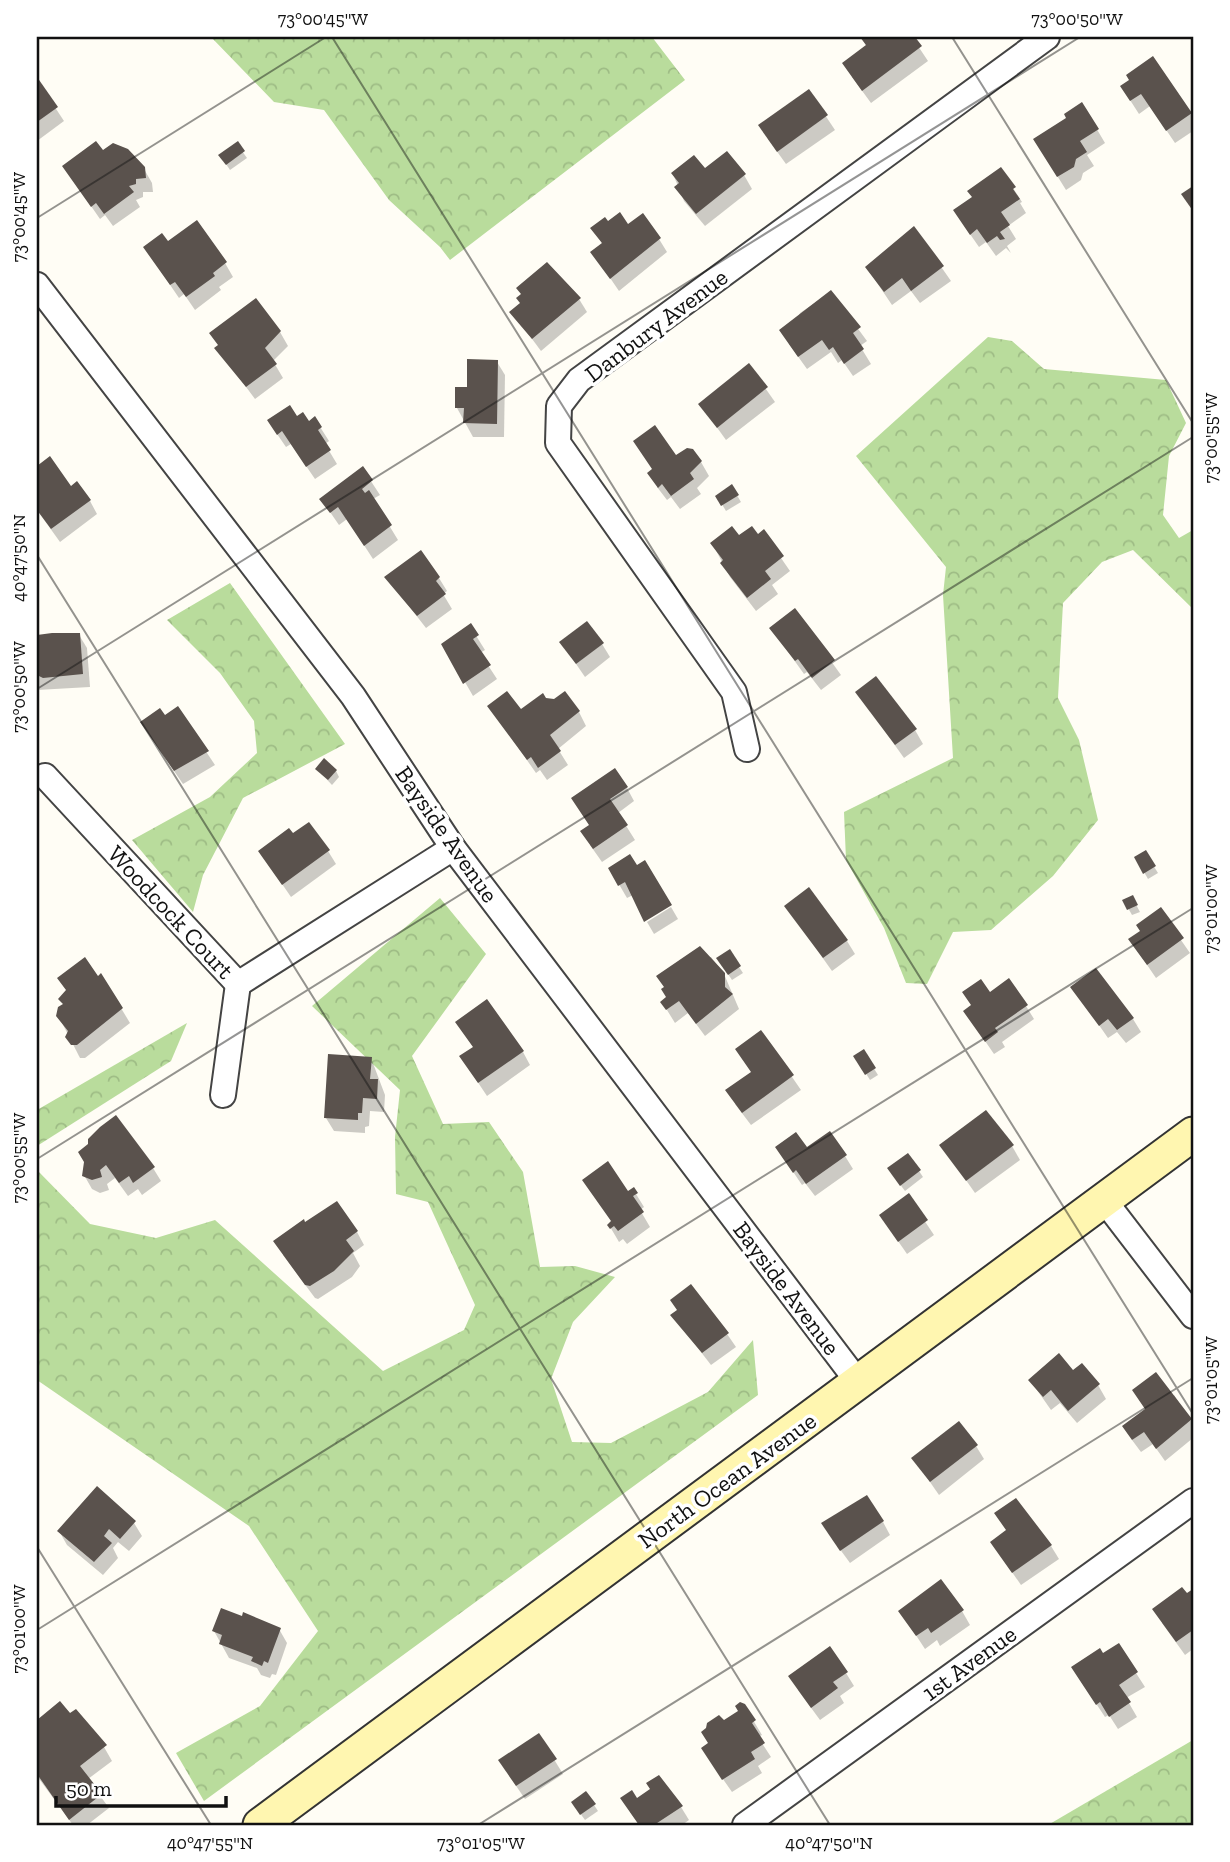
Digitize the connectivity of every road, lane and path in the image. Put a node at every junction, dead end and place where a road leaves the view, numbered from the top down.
1 (1047, 37) edge
2 (37, 285) edge
3 (747, 749) dead end
4 (45, 776) dead end
5 (453, 848) junction
6 (238, 984) junction
7 (223, 1095) dead end
8 (1193, 1134) edge
9 (1104, 1200) junction
10 (1193, 1316) edge
11 (859, 1382) junction
12 (1193, 1501) edge
13 (260, 1825) edge
14 (746, 1825) edge

1 - 3 street, Danbury Avenue
2 - 5 street, Bayside Avenue
4 - 6 street, Woodcock Court
5 - 6 street, Woodcock Court
5 - 11 street, Bayside Avenue
6 - 7 street
8 - 9 main road, North Ocean Avenue
9 - 10 street
9 - 11 main road, North Ocean Avenue
11 - 13 main road, North Ocean Avenue
12 - 14 street, 1st Avenue

